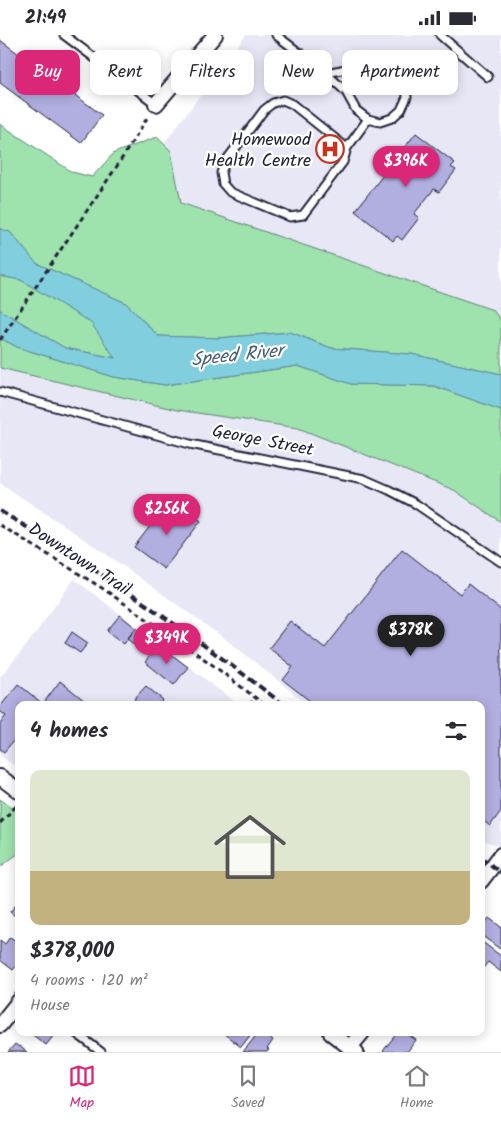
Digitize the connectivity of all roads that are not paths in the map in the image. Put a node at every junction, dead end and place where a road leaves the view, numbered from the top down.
1 (64, 35) edge
2 (215, 35) edge
3 (276, 35) edge
4 (440, 35) edge
5 (296, 50) edge
6 (332, 72) edge
7 (488, 77) dead end
8 (332, 79) edge
9 (156, 104) joint
10 (368, 119) junction
11 (347, 148) junction
12 (0, 392) edge
13 (501, 562) edge
14 (0, 777) edge
15 (15, 788) edge
16 (501, 855) edge
17 (485, 876) edge
18 (15, 1006) edge
19 (0, 1025) edge
20 (80, 1036) edge
21 (335, 1036) edge
22 (360, 1036) edge
23 (353, 1050) edge
24 (101, 1052) edge

1 - 9 lane
2 - 9 street
3 - 5 lane
4 - 7 lane
6 - 10 lane
8 - 10 lane
10 - 11 lane
11 - 11 lane
12 - 13 lane, George Street
14 - 15 street
16 - 17 street
18 - 19 street
20 - 24 lane
21 - 23 street
22 - 23 street

